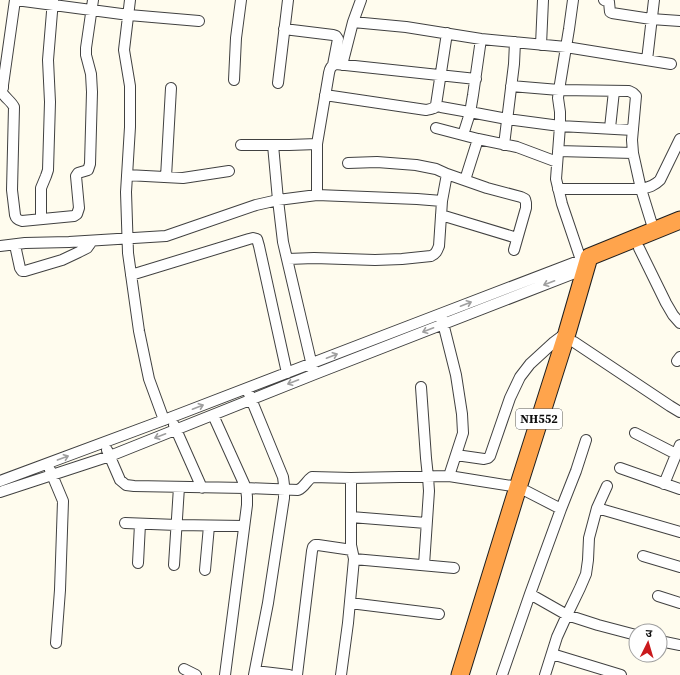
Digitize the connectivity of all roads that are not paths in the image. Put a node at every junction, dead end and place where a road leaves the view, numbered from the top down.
1 (15, 0) edge
2 (130, 0) edge
3 (241, 0) edge
4 (288, 0) edge
5 (361, 0) edge
6 (543, 0) edge
7 (573, 0) edge
8 (604, 0) edge
9 (654, 0) edge
10 (52, 2) edge
11 (92, 5) edge
12 (129, 15) junction
13 (651, 19) junction
14 (199, 21) dead end
15 (680, 21) edge
16 (353, 22) junction
17 (284, 29) junction
18 (447, 33) junction
19 (481, 39) junction
20 (515, 42) junction
21 (541, 44) junction
22 (566, 47) junction
23 (4, 54) edge
24 (647, 60) junction
25 (671, 64) dead end
26 (338, 65) junction
27 (441, 75) junction
28 (476, 79) junction
29 (234, 80) dead end
30 (278, 83) dead end
31 (511, 86) junction
32 (171, 88) dead end
33 (558, 90) junction
34 (1, 91) edge
35 (614, 91) junction
36 (324, 95) junction
37 (434, 108) junction
38 (470, 113) junction
39 (507, 120) junction
40 (560, 126) junction
41 (436, 128) dead end
42 (610, 128) junction
43 (633, 130) junction
44 (463, 135) junction
45 (478, 139) junction
46 (680, 139) edge
47 (317, 144) junction
48 (241, 145) dead end
49 (273, 145) junction
50 (504, 145) junction
51 (558, 151) junction
52 (633, 153) junction
53 (348, 162) dead end
54 (557, 162) junction
55 (229, 171) dead end
56 (447, 174) junction
57 (127, 175) junction
58 (166, 177) junction
59 (465, 180) junction
60 (558, 189) junction
61 (641, 189) junction
62 (317, 195) junction
63 (278, 200) junction
64 (442, 201) junction
65 (441, 215) junction
66 (40, 219) junction
67 (680, 220) edge
68 (654, 232) junction
69 (680, 232) edge
70 (517, 238) junction
71 (128, 239) junction
72 (92, 241) junction
73 (15, 245) junction
74 (0, 246) edge
75 (639, 248) junction
76 (514, 250) dead end
77 (288, 259) junction
78 (591, 261) junction
79 (131, 275) junction
80 (440, 314) junction
81 (680, 323) edge
82 (443, 324) junction
83 (571, 337) junction
84 (313, 369) junction
85 (287, 373) junction
86 (421, 387) dead end
87 (246, 389) junction
88 (250, 399) junction
89 (680, 412) edge
90 (213, 415) junction
91 (168, 419) junction
92 (176, 430) junction
93 (635, 433) dead end
94 (586, 440) dead end
95 (104, 443) junction
96 (678, 449) edge
97 (456, 455) junction
98 (110, 456) junction
99 (47, 464) junction
100 (620, 468) dead end
101 (52, 475) junction
102 (449, 476) junction
103 (428, 477) junction
104 (351, 478) junction
105 (0, 481) edge
106 (664, 484) junction
107 (607, 486) dead end
108 (180, 487) junction
109 (202, 488) junction
110 (246, 488) junction
111 (522, 489) junction
112 (680, 489) edge
113 (284, 490) junction
114 (0, 492) edge
115 (597, 508) junction
116 (561, 509) junction
117 (351, 517) junction
118 (426, 523) junction
119 (125, 524) dead end
120 (140, 524) junction
121 (177, 525) junction
122 (209, 526) junction
123 (244, 526) junction
124 (680, 532) edge
125 (353, 554) junction
126 (643, 556) dead end
127 (138, 563) dead end
128 (174, 565) dead end
129 (424, 565) junction
130 (680, 567) edge
131 (454, 568) dead end
132 (205, 570) dead end
133 (530, 594) junction
134 (658, 596) dead end
135 (680, 602) edge
136 (350, 603) junction
137 (439, 614) dead end
138 (567, 614) junction
139 (628, 633) edge
140 (56, 643) dead end
141 (668, 643) edge
142 (680, 645) edge
143 (552, 654) junction
144 (184, 669) dead end
145 (255, 673) edge
146 (196, 675) edge
147 (225, 675) edge
148 (289, 675) edge
149 (297, 675) edge
150 (341, 675) edge
151 (460, 675) edge
152 (470, 675) edge
153 (502, 675) edge
154 (545, 675) edge
155 (621, 675) edge

1 - 10 street
1 - 23 street
2 - 12 street
3 - 29 street
4 - 17 street
5 - 16 street
6 - 21 street
7 - 22 street
8 - 13 street
9 - 13 street
10 - 11 street
10 - 66 street
11 - 12 street
11 - 66 street
12 - 14 street
12 - 57 street
13 - 15 street
13 - 24 street
16 - 18 street
16 - 26 street
17 - 26 street
17 - 30 street
18 - 19 street
18 - 27 street
19 - 20 street
19 - 28 street
20 - 21 street
20 - 31 street
21 - 22 street
22 - 24 street
22 - 33 street
23 - 34 street
24 - 25 street
26 - 27 street
26 - 36 street
27 - 28 street
27 - 37 street
28 - 38 street
31 - 33 street
31 - 39 street
32 - 58 street
33 - 35 street
33 - 40 street
34 - 66 street
35 - 42 street
35 - 43 street
36 - 37 street
36 - 47 street
37 - 38 street
38 - 39 street
38 - 44 street
39 - 40 street
39 - 50 street
40 - 42 street
40 - 51 street
41 - 44 street
42 - 43 street
43 - 52 street
44 - 45 street
45 - 50 street
45 - 59 street
46 - 61 street
47 - 49 street
47 - 62 street
48 - 49 street
49 - 63 street
50 - 54 street
51 - 52 street
51 - 54 street
52 - 61 street
53 - 56 street
54 - 60 street
55 - 58 street
56 - 59 street
56 - 64 street
57 - 58 street
57 - 71 street
59 - 70 street
60 - 61 street
60 - 78 street
61 - 68 street
62 - 63 street
62 - 64 street
63 - 71 street
63 - 77 street
64 - 65 street
65 - 70 street
65 - 77 street
67 - 68 highway
68 - 78 highway
69 - 75 highway
70 - 76 street
71 - 72 street
71 - 79 street
72 - 73 street
72 - 73 street
73 - 74 street
75 - 78 highway
75 - 81 street
77 - 84 street
80 -> 78 street
78 -> 82 street
78 - 83 highway, NH552
79 - 85 street
79 - 91 street
80 - 82 street
84 -> 80 street
82 -> 84 street
82 - 97 street
83 - 89 street
83 - 97 street
83 - 111 highway, NH552
84 - 85 street
84 -> 88 street
85 - 87 street
86 - 103 street
87 - 88 street
91 -> 87 street
88 - 90 street
88 - 113 street
90 - 92 street
90 - 110 street
91 - 92 street
91 - 95 street
92 -> 98 street
92 - 109 street
93 - 96 street
94 - 116 street
95 - 98 street
99 -> 95 street
96 - 106 street
97 - 102 street
98 - 101 street
98 - 108 street
99 - 101 street
99 - 105 street
100 - 106 street
101 - 114 street
101 - 140 street
102 - 103 street
102 - 111 street
103 - 104 street
103 - 118 street
104 - 113 street
104 - 117 street
106 - 112 street
107 - 115 street
108 - 109 street
108 - 121 street
109 - 110 street
110 - 113 street
110 - 123 street
111 - 116 street
111 - 151 highway, NH552
111 - 152 highway, NH552
113 - 145 street
115 - 124 street
115 - 138 street
116 - 133 street
117 - 118 street
117 - 125 street
118 - 129 street
119 - 120 street
120 - 121 street
120 - 127 street
121 - 122 street
121 - 128 street
122 - 123 street
122 - 132 street
123 - 147 street
125 - 129 street
125 - 136 street
125 - 149 street
126 - 130 street
129 - 131 street
133 - 138 street
133 - 153 street
134 - 135 street
136 - 137 street
136 - 150 street
138 - 139 street
138 - 143 street
141 - 142 street
143 - 154 street
143 - 155 street
144 - 146 street
145 - 148 street

